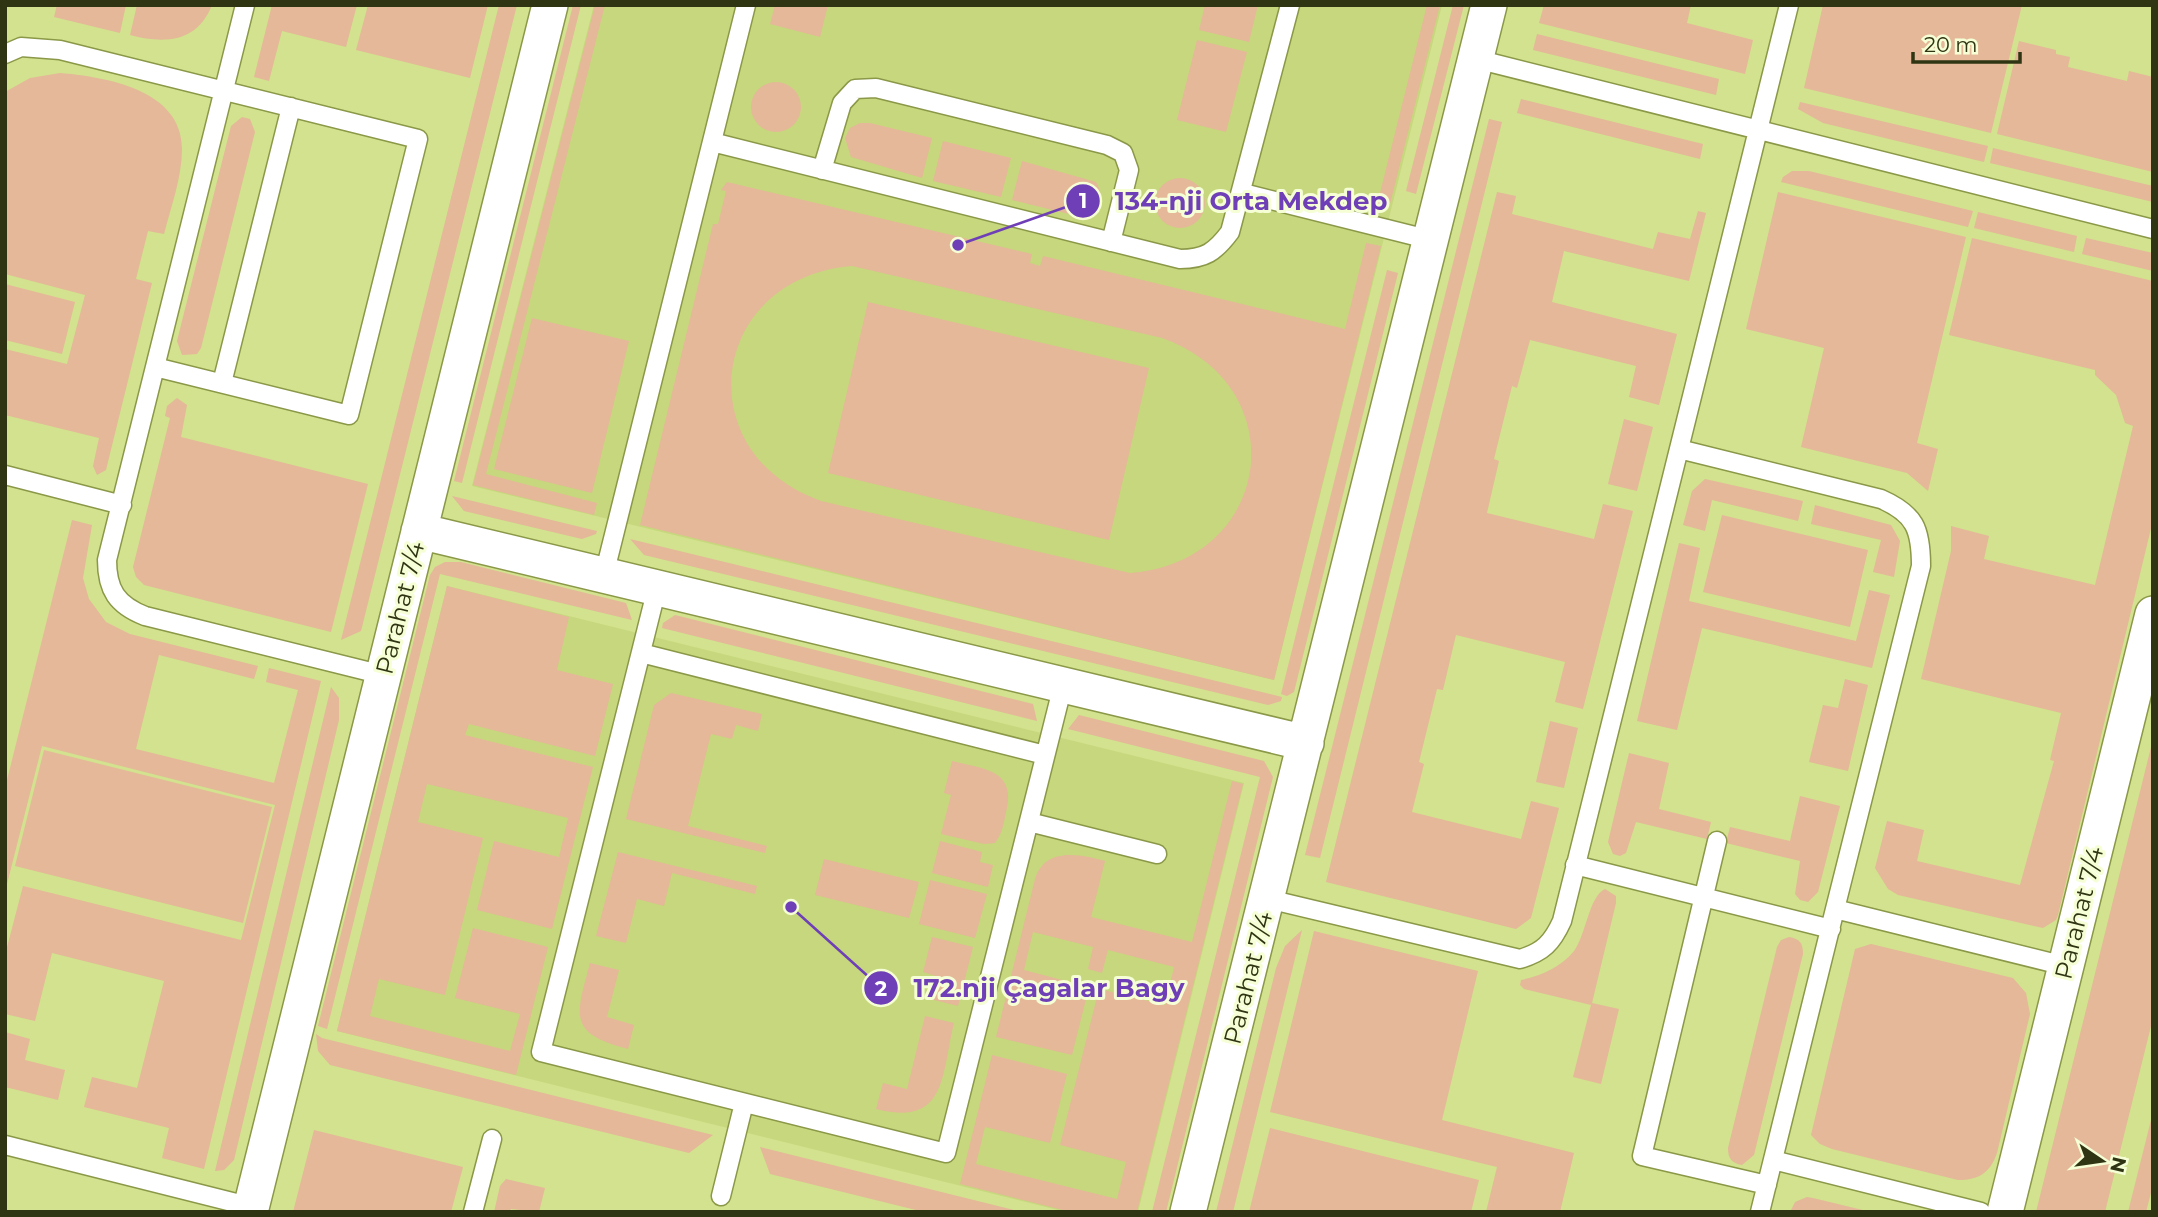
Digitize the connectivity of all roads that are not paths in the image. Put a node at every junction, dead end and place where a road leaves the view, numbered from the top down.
1 (245, 5) edge
2 (550, 5) edge
3 (747, 5) edge
4 (1290, 5) edge
5 (1489, 5) edge
6 (1789, 5) edge
7 (5, 54) edge
8 (1476, 59) junction
9 (224, 90) junction
10 (291, 107) junction
11 (1758, 130) junction
12 (712, 142) junction
13 (822, 170) junction
14 (1243, 193) junction
15 (2153, 229) edge
16 (1431, 240) junction
17 (1111, 242) junction
18 (155, 367) junction
19 (222, 383) junction
20 (1679, 449) junction
21 (5, 475) edge
22 (122, 505) junction
23 (419, 531) junction
24 (604, 575) junction
25 (657, 588) junction
26 (2153, 614) edge
27 (641, 653) junction
28 (383, 675) junction
29 (1063, 685) junction
30 (1306, 743) junction
31 (1045, 755) junction
32 (1029, 822) junction
33 (1717, 841) dead end
34 (1157, 854) dead end
35 (1575, 865) junction
36 (1703, 897) junction
37 (1268, 899) junction
38 (1835, 909) junction
39 (1831, 929) junction
40 (2065, 966) junction
41 (744, 1103) junction
42 (492, 1139) dead end
43 (5, 1146) edge
44 (1773, 1160) junction
45 (1767, 1185) junction
46 (720, 1196) dead end
47 (251, 1209) edge
48 (474, 1212) edge
49 (1188, 1212) edge
50 (1760, 1212) edge
51 (1981, 1212) edge
52 (2005, 1212) edge

1 - 9 lane
2 - 23 street, Parahat 7/4
3 - 12 lane
4 - 14 lane
5 - 8 street, Parahat 7/4
6 - 11 lane
7 - 9 lane
8 - 11 lane
8 - 16 street, Parahat 7/4
9 - 10 lane
9 - 18 lane
10 - 19 lane
10 - 19 lane
11 - 15 lane
11 - 20 lane
12 - 13 lane
12 - 24 lane
13 - 17 lane
13 - 17 lane
14 - 16 lane
14 - 17 lane
16 - 30 street, Parahat 7/4
18 - 19 lane
18 - 22 lane
20 - 35 lane
20 - 38 lane
21 - 22 lane
22 - 28 lane
23 - 24 street
23 - 28 street, Parahat 7/4
24 - 25 street
25 - 27 lane
25 - 29 street
26 - 40 street, Parahat 7/4
27 - 31 lane
27 - 41 lane
28 - 47 street, Parahat 7/4
29 - 30 street
29 - 31 lane
30 - 37 street, Parahat 7/4
31 - 32 lane
32 - 34 lane
32 - 41 lane
33 - 36 lane
35 - 36 lane
35 - 37 lane
36 - 39 lane
36 - 45 lane
37 - 49 street, Parahat 7/4
38 - 39 lane
38 - 40 lane
39 - 44 lane
40 - 52 street, Parahat 7/4
41 - 46 lane
42 - 48 lane
43 - 47 lane
44 - 45 lane
44 - 51 lane
45 - 50 lane

